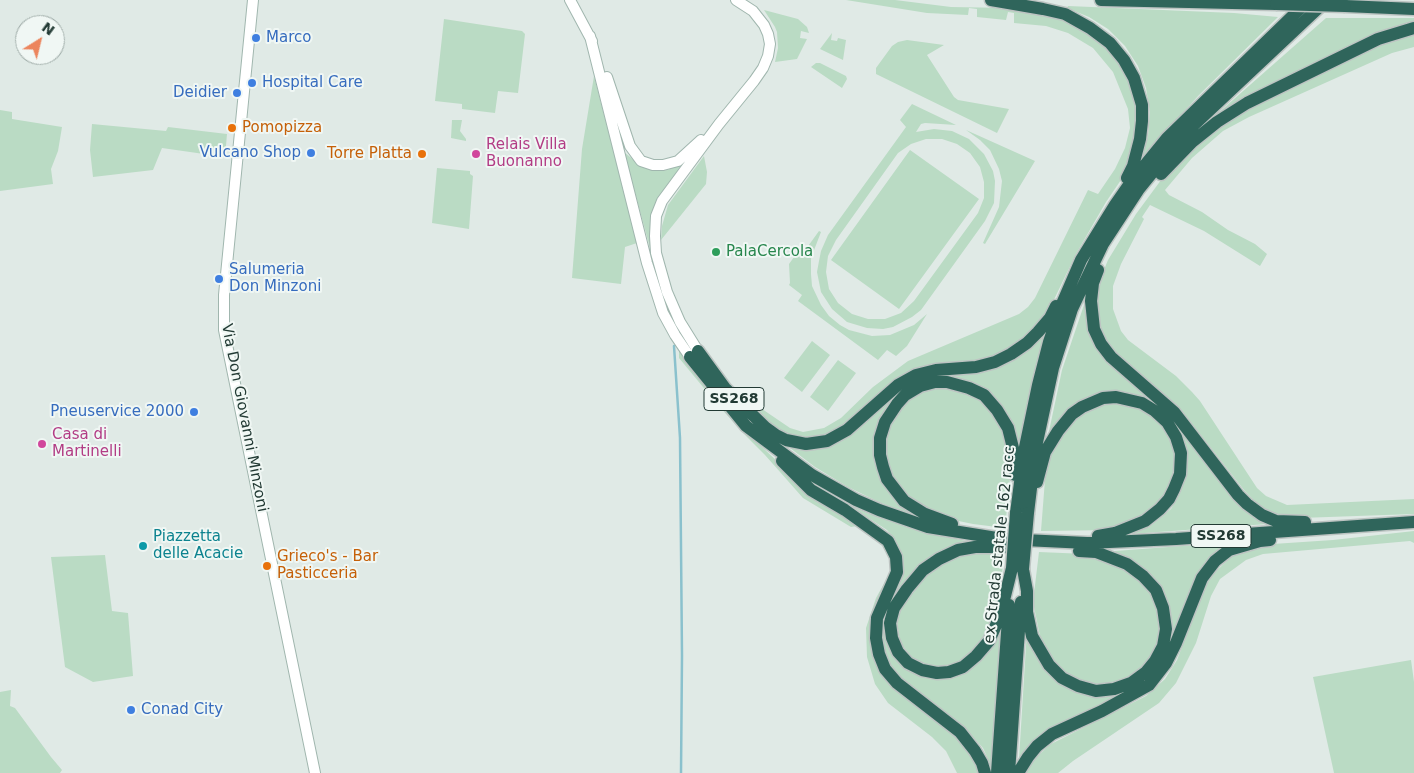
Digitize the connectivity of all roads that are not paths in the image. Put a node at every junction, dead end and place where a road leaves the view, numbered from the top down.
1 (253, 0) edge
2 (570, 0) edge
3 (736, 0) edge
4 (992, 0) edge
5 (1101, 0) edge
6 (1301, 0) edge
7 (1309, 0) edge
8 (1328, 0) edge
9 (1414, 9) edge
10 (1294, 22) junction
11 (1414, 28) edge
12 (590, 36) junction
13 (718, 124) junction
14 (1139, 189) junction
15 (1122, 213) junction
16 (1097, 232) junction
17 (1081, 260) junction
18 (694, 354) junction
19 (726, 389) junction
20 (746, 426) junction
21 (772, 445) junction
22 (1022, 513) junction
23 (1414, 522) edge
24 (1385, 524) junction
25 (1356, 526) junction
26 (1003, 540) junction
27 (1034, 542) junction
28 (1055, 543) junction
29 (1017, 569) junction
30 (315, 773) edge
31 (985, 773) edge
32 (997, 773) edge
33 (1009, 773) edge
34 (1018, 773) edge

1 - 30 street, Via Don Giovanni Minzoni
2 - 12 street
3 - 13 street
4 - 16 highway
5 - 9 highway, bridge
6 - 10 highway
7 - 10 highway
8 - 10 highway
10 - 14 highway, ex Strada statale 162 racc
10 - 16 highway, ex Strada statale 162 racc
11 - 14 highway
12 - 13 street
12 - 18 street
13 - 18 street
14 - 15 highway, ex Strada statale 162 racc
15 - 22 highway, ex Strada statale 162 racc
15 - 24 highway
16 - 17 highway, ex Strada statale 162 racc
17 - 19 highway
17 - 22 highway, ex Strada statale 162 racc
18 - 19 highway, SS268
18 - 20 highway, SS268
19 - 21 highway, SS268
20 - 21 highway, SS268
20 - 31 highway
21 - 26 highway, SS268
22 - 26 highway
22 - 27 highway
22 - 29 highway, ex Strada statale 162 racc, bridge
23 - 24 highway, SS268
24 - 25 highway, SS268
25 - 28 highway, SS268
25 - 34 highway
26 - 27 highway, SS268
27 - 28 highway, SS268
27 - 29 highway
28 - 29 highway
29 - 32 highway, ex Strada statale 162 racc
29 - 33 highway, ex Strada statale 162 racc

